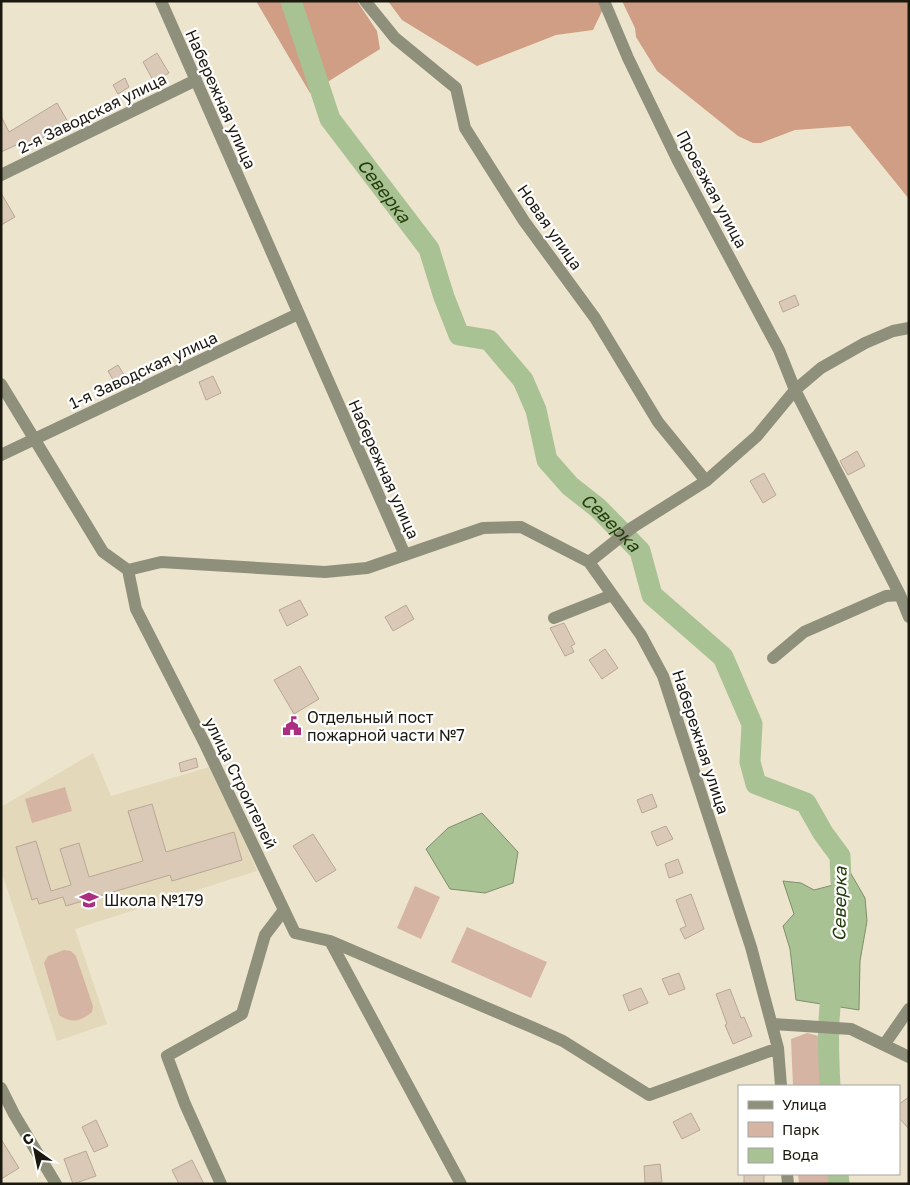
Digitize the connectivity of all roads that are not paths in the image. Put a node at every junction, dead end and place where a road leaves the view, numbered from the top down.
1 (161, 1) edge
2 (365, 1) edge
3 (604, 1) edge
4 (196, 80) junction
5 (1, 175) edge
6 (298, 314) junction
7 (909, 328) edge
8 (1, 384) edge
9 (794, 390) junction
10 (34, 439) junction
11 (1, 455) edge
12 (706, 481) junction
13 (405, 555) junction
14 (589, 562) junction
15 (128, 570) junction
16 (900, 594) junction
17 (612, 595) junction
18 (909, 617) edge
19 (554, 618) dead end
20 (773, 658) dead end
21 (284, 910) junction
22 (330, 941) junction
23 (390, 958) dead end
24 (376, 961) junction
25 (909, 1009) edge
26 (773, 1024) junction
27 (884, 1045) junction
28 (778, 1048) junction
29 (909, 1057) edge
30 (781, 1085) edge
31 (1, 1088) edge
32 (56, 1184) edge
33 (221, 1184) edge
34 (461, 1184) edge

1 - 4 street, Набережная улица
2 - 12 street, Новая улица
3 - 9 street, Проезжая улица
4 - 5 street, 2-я Заводская улица
4 - 6 street, Набережная улица
6 - 10 street, 1-я Заводская улица
6 - 13 street, Набережная улица
7 - 9 street
8 - 10 street
9 - 12 street
9 - 16 street, Проезжая улица
10 - 11 street, 1-я Заводская улица
10 - 15 street
12 - 14 street
13 - 14 street, Набережная улица
13 - 15 street
14 - 17 street, Набережная улица
15 - 21 street, улица Строителей
16 - 18 street, Проезжая улица
16 - 20 street
17 - 19 street
17 - 26 street, Набережная улица
21 - 22 street, улица Строителей
21 - 33 street
22 - 24 street
22 - 34 street
23 - 24 street
24 - 28 street
25 - 27 street
26 - 27 street
26 - 28 street, Набережная улица
27 - 29 street
28 - 30 street, Набережная улица
31 - 32 street

